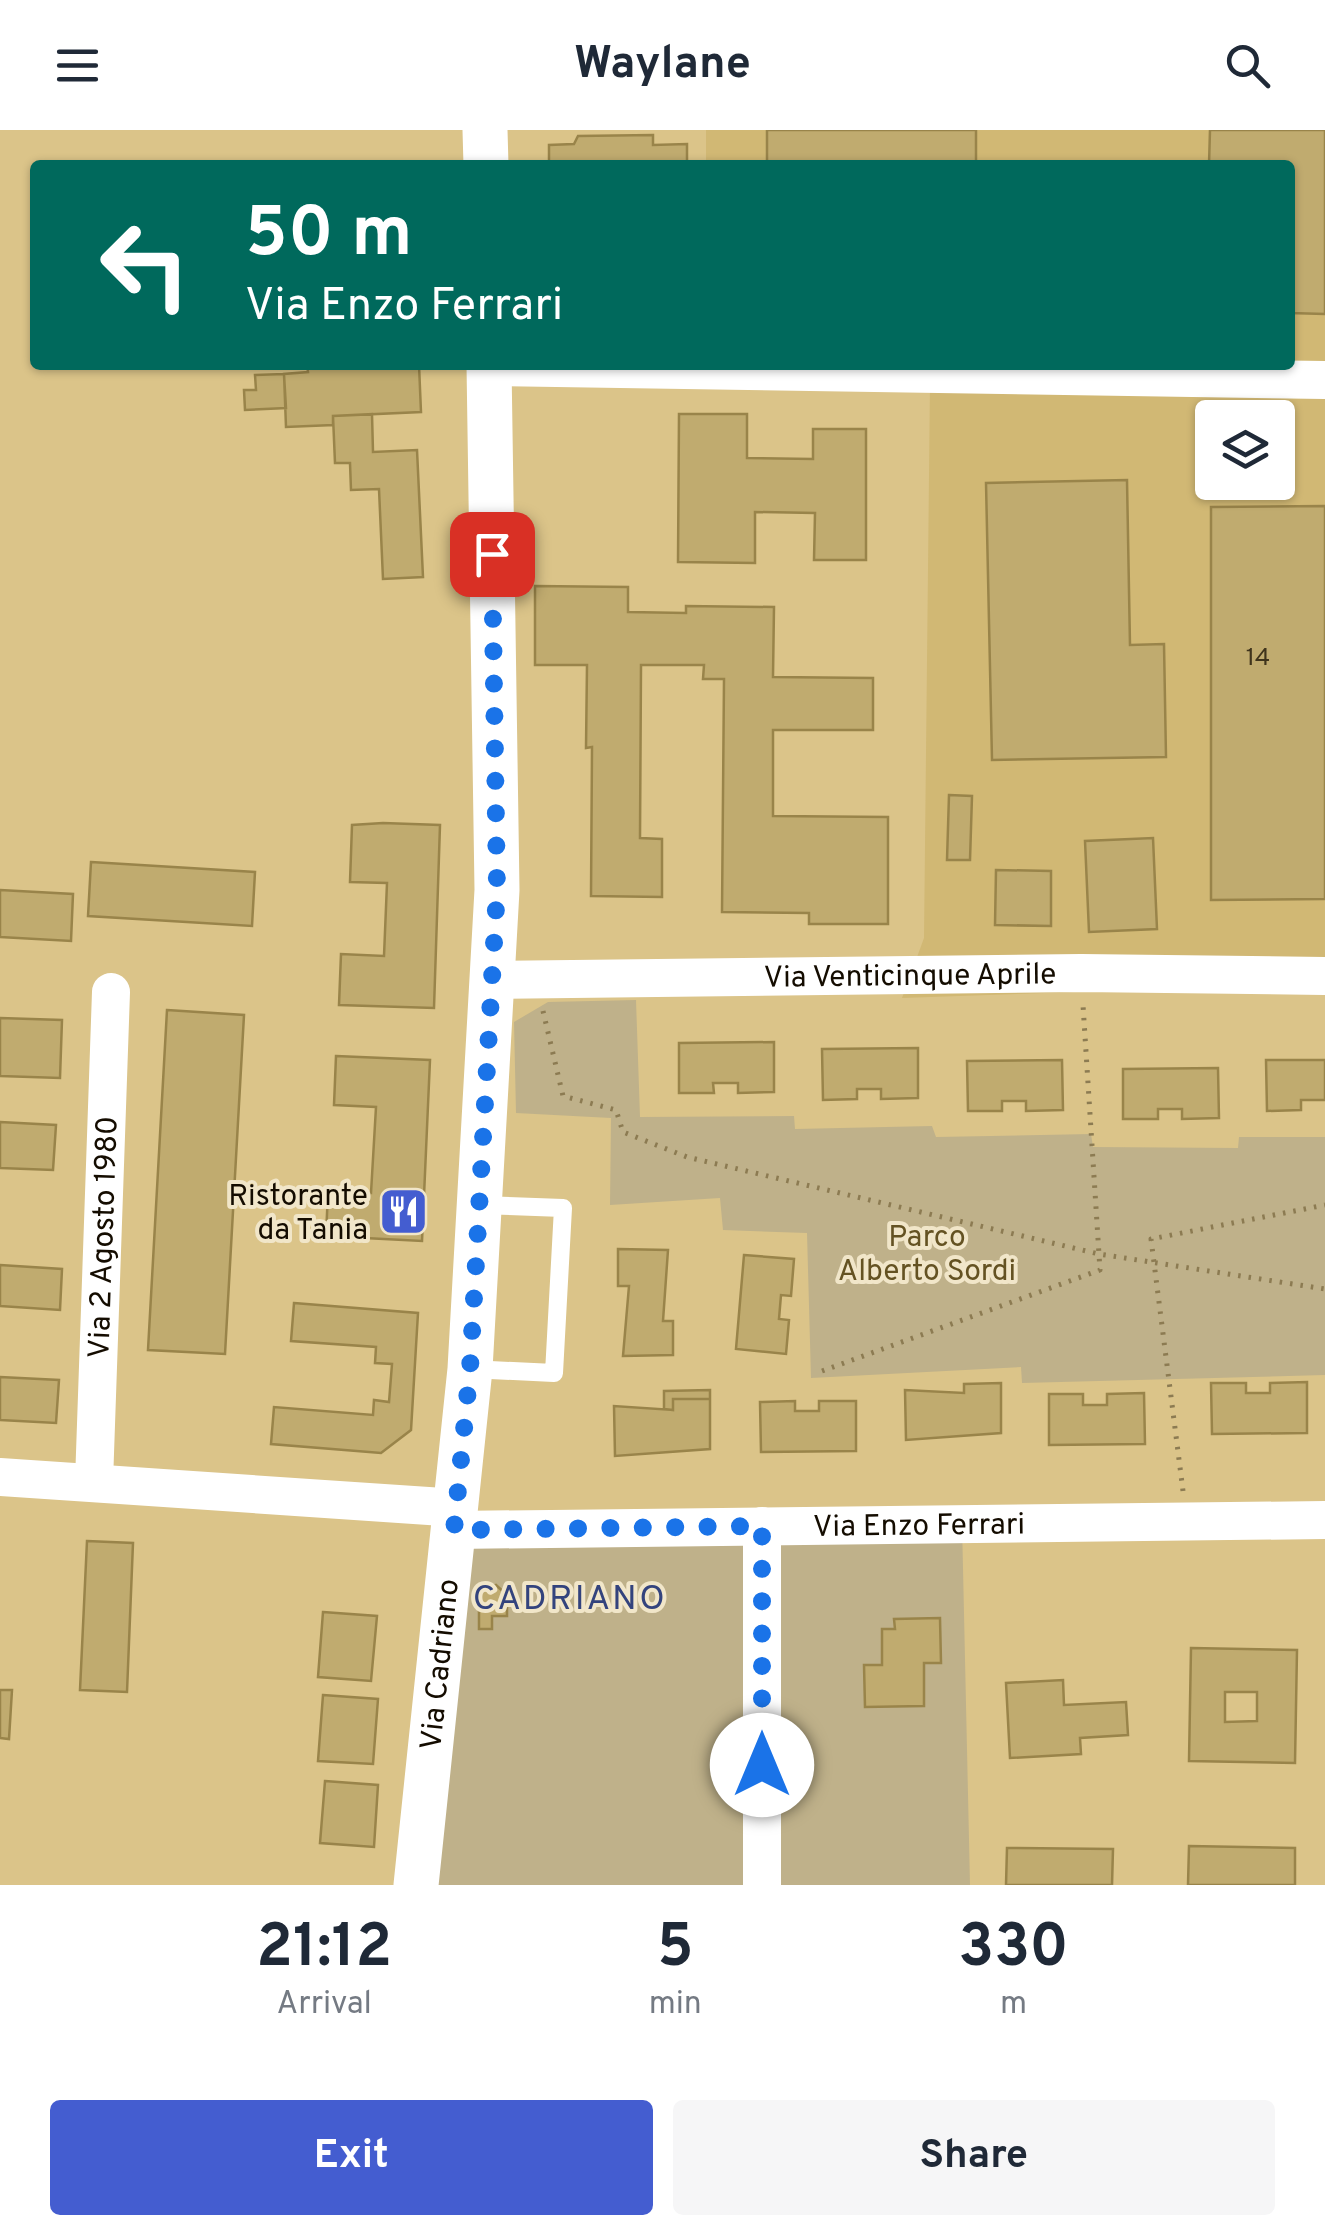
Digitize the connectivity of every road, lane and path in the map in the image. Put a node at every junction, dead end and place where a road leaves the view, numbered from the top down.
1 (485, 130) edge
2 (486, 160) edge
3 (489, 370) edge
4 (728, 370) edge
5 (1325, 380) edge
6 (1081, 974) junction
7 (1325, 976) edge
8 (492, 980) junction
9 (536, 981) junction
10 (111, 992) dead end
11 (480, 1204) junction
12 (1325, 1206) edge
13 (1099, 1254) junction
14 (1154, 1262) junction
15 (1325, 1290) edge
16 (470, 1369) junction
17 (822, 1370) dead end
18 (0, 1477) edge
19 (94, 1482) junction
20 (456, 1519) junction
21 (1187, 1520) junction
22 (1325, 1520) edge
23 (762, 1526) junction
24 (416, 1885) edge
25 (762, 1885) edge

1 - 2 street
3 - 8 street, Via Cadriano
4 - 5 street
6 - 7 street, Via Venticinque Aprile
6 - 9 street, Via Venticinque Aprile
6 - 13 path
8 - 9 street, Via Venticinque Aprile
8 - 11 street, Via Cadriano
9 - 13 path
10 - 19 street, Via 2 Agosto 1980
11 - 16 street, Via Cadriano
11 - 16 lane
12 - 14 path
13 - 14 path
13 - 17 path
14 - 15 path
14 - 21 path
16 - 20 street, Via Cadriano
18 - 19 street
19 - 20 street
20 - 23 street, Via Enzo Ferrari
20 - 24 street, Via Cadriano
21 - 22 street, Via Enzo Ferrari
21 - 23 street, Via Enzo Ferrari
23 - 25 street

